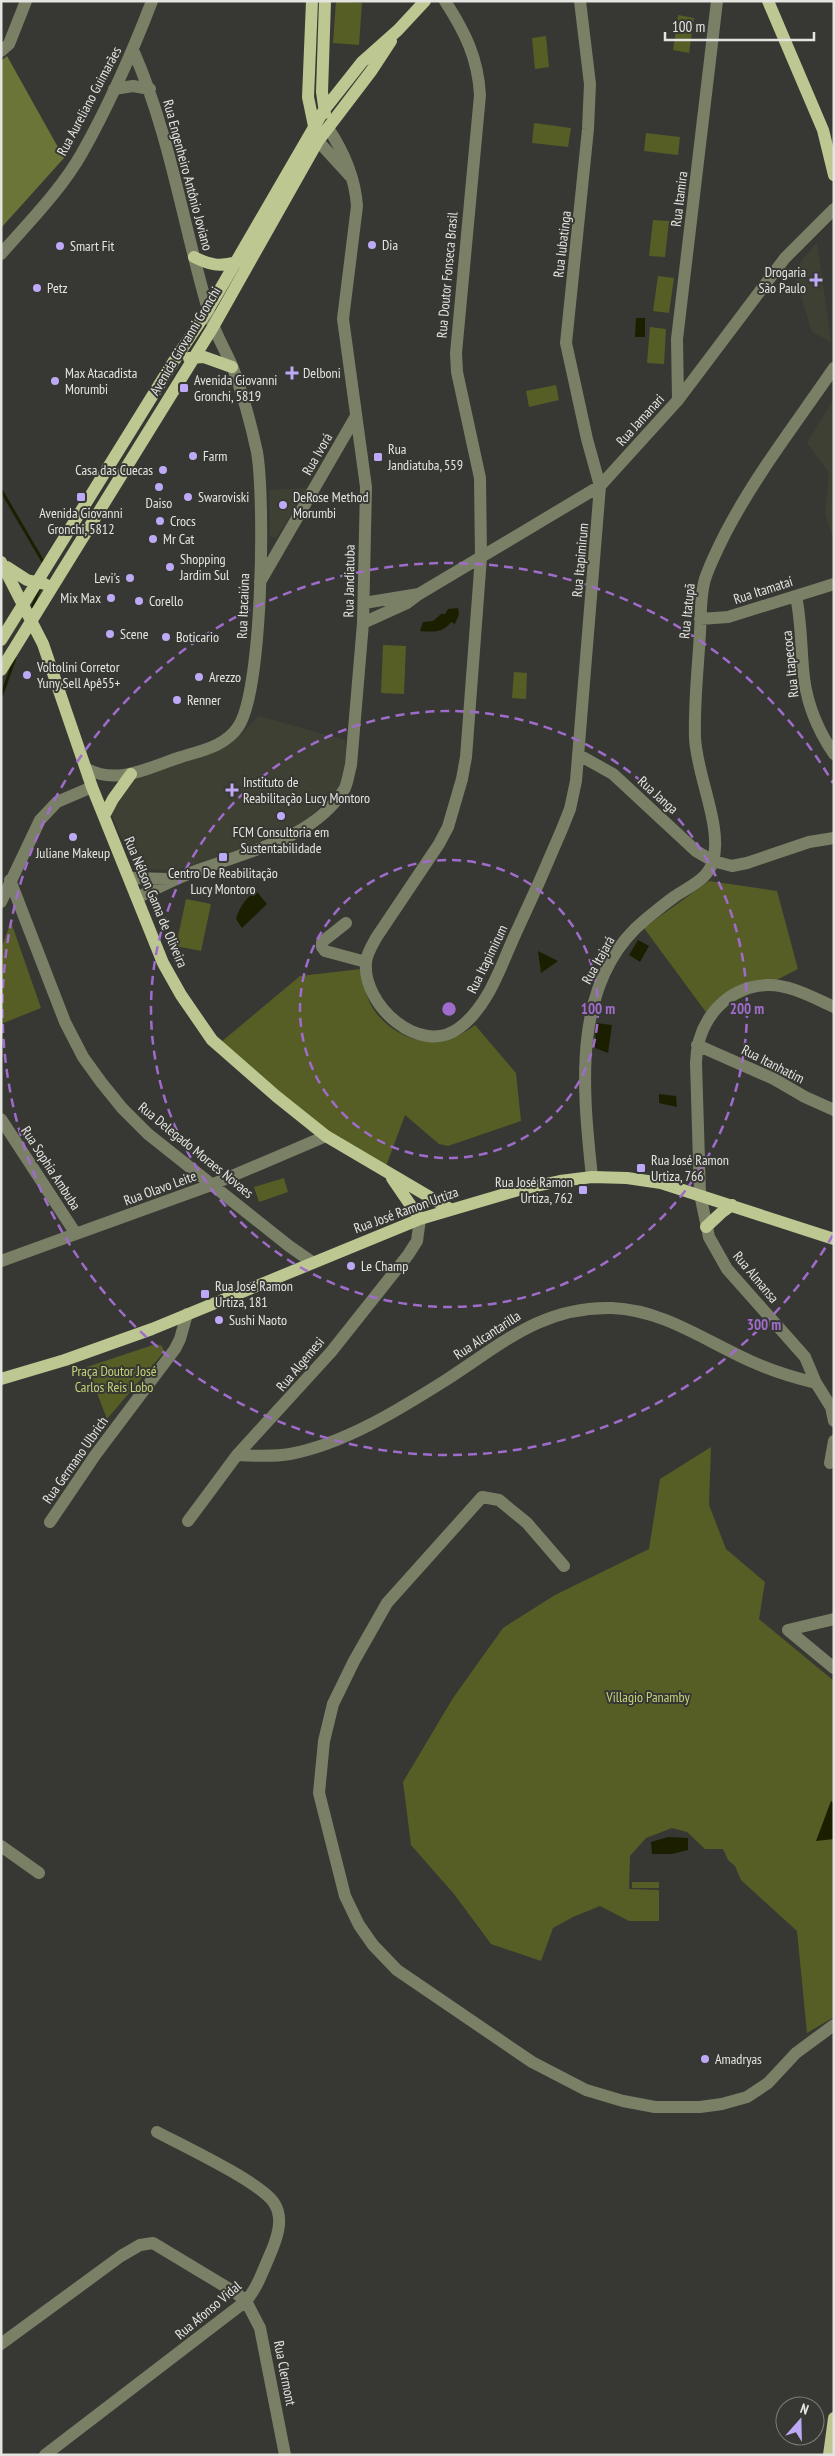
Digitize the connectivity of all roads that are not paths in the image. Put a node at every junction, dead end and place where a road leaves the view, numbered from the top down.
1 (26, 1) edge
2 (152, 1) edge
3 (312, 1) edge
4 (325, 1) edge
5 (425, 1) edge
6 (445, 1) edge
7 (580, 1) edge
8 (717, 1) edge
9 (768, 1) edge
10 (398, 30) junction
11 (133, 50) junction
12 (1, 51) edge
13 (114, 89) junction
14 (150, 89) junction
15 (324, 110) junction
16 (314, 126) junction
17 (328, 128) junction
18 (318, 141) junction
19 (834, 174) edge
20 (352, 179) junction
21 (834, 209) edge
22 (1, 254) edge
23 (194, 257) junction
24 (237, 262) junction
25 (208, 310) junction
26 (213, 327) junction
27 (194, 357) junction
28 (174, 361) junction
29 (232, 367) junction
30 (834, 368) edge
31 (678, 400) junction
32 (356, 416) junction
33 (600, 486) junction
34 (480, 557) junction
35 (2, 563) edge
36 (37, 583) junction
37 (259, 584) junction
38 (834, 584) edge
39 (55, 585) junction
40 (419, 594) junction
41 (796, 596) junction
42 (24, 603) junction
43 (364, 603) junction
44 (700, 619) junction
45 (32, 620) junction
46 (364, 624) junction
47 (1, 640) edge
48 (1, 670) edge
49 (834, 754) edge
50 (579, 755) junction
51 (87, 769) junction
52 (131, 774) junction
53 (92, 787) junction
54 (104, 816) junction
55 (834, 838) edge
56 (713, 861) junction
57 (130, 878) junction
58 (10, 880) junction
59 (174, 880) junction
60 (137, 898) junction
61 (1, 902) edge
62 (346, 923) dead end
63 (366, 962) junction
64 (834, 1007) edge
65 (697, 1045) junction
66 (834, 1110) edge
67 (1, 1119) edge
68 (326, 1136) junction
69 (390, 1175) junction
70 (592, 1177) junction
71 (211, 1185) junction
72 (700, 1194) junction
73 (732, 1205) junction
74 (450, 1209) junction
75 (420, 1219) junction
76 (706, 1227) junction
77 (76, 1234) junction
78 (834, 1240) edge
79 (1, 1261) edge
80 (312, 1262) junction
81 (187, 1314) junction
82 (1, 1379) edge
83 (816, 1383) junction
84 (834, 1421) edge
85 (834, 1441) edge
86 (237, 1455) junction
87 (830, 1463) dead end
88 (188, 1521) dead end
89 (50, 1522) dead end
90 (564, 1566) dead end
91 (834, 1619) edge
92 (834, 1668) edge
93 (1, 1846) edge
94 (39, 1873) dead end
95 (834, 2025) edge
96 (157, 2132) dead end
97 (246, 2301) junction
98 (1, 2344) edge
99 (834, 2418) edge
100 (45, 2455) edge
101 (285, 2455) edge
102 (829, 2455) edge

1 - 12 street
2 - 11 street, Rua Aureliano Guimarães
3 - 16 main road
4 - 15 main road
5 - 10 main road, Avenida Giovanni Gronchi
6 - 34 street, Rua Doutor Fonseca Brasil
7 - 33 street, Rua Iubatinga
8 - 31 street, Rua Itamira
9 - 19 main road
10 - 15 main road, Avenida Giovanni Gronchi
10 - 17 main road, Avenida Giovanni Gronchi
11 - 13 street, Rua Aureliano Guimarães
11 - 14 street, Rua Engenheiro Antônio Joviano
13 - 14 street
13 - 22 street, Rua Aureliano Guimarães
14 - 23 street, Rua Engenheiro Antônio Joviano
15 - 16 main road, Avenida Giovanni Gronchi
15 - 17 main road
16 - 18 main road
16 - 24 main road, Avenida Giovanni Gronchi
17 - 18 main road, Avenida Giovanni Gronchi
17 - 20 street, Rua Jandiatuba
18 - 20 street
18 - 26 main road, Avenida Giovanni Gronchi
20 - 32 street, Rua Jandiatuba
21 - 31 street, Rua Jamanari
23 - 24 main road
23 - 25 street, Rua Engenheiro Antônio Joviano
24 - 25 main road, Avenida Giovanni Gronchi
25 - 26 street, Rua Engenheiro Antônio Joviano
25 - 28 main road, Avenida Giovanni Gronchi
26 - 27 main road, Avenida Giovanni Gronchi
26 - 29 street, Rua Itacaiúna
27 - 28 main road
27 - 29 main road
27 - 39 main road, Avenida Giovanni Gronchi
28 - 36 main road, Avenida Giovanni Gronchi
29 - 37 street, Rua Itacaiúna
30 - 44 street, Rua Itatupã
31 - 33 street, Rua Jamanari
32 - 37 street, Rua Ivorá
32 - 43 street, Rua Jandiatuba
33 - 34 street, Rua Jamanari
33 - 50 street, Rua Itapimirum
34 - 40 street, Rua Jamanari
34 - 63 street
35 - 36 main road
35 - 42 main road, Rua Nélson Gama de Oliveira
36 - 39 main road
36 - 42 main road, Avenida Giovanni Gronchi
37 - 52 street, Rua Itacaiúna
38 - 41 street, Rua Itamataí
39 - 45 main road, Avenida Giovanni Gronchi
40 - 43 street, Rua Jamanari
40 - 46 street, Rua Jamanari
41 - 44 street, Rua Itamataí
41 - 49 street, Rua Itapecoca
42 - 45 main road, Rua Nélson Gama de Oliveira
42 - 47 main road, Avenida Giovanni Gronchi
43 - 46 street, Rua Jandiatuba
44 - 56 street, Rua Itatupã
45 - 48 main road, Avenida Giovanni Gronchi
45 - 51 main road, Rua Nélson Gama de Oliveira
46 - 59 street, Rua Jandiatuba
50 - 56 street, Rua Janga
50 - 63 street, Rua Itapimirum
51 - 52 street, Rua Itacaiúna
51 - 53 main road, Rua Nélson Gama de Oliveira
52 - 54 main road
53 - 54 main road, Rua Nélson Gama de Oliveira
53 - 58 street
54 - 57 main road, Rua Nélson Gama de Oliveira
55 - 56 street
56 - 70 street, Rua Itajará
57 - 59 street, Rua Jandiatuba
57 - 60 main road, Rua Nélson Gama de Oliveira
58 - 61 street
58 - 71 street, Rua Delegado Moraes Novaes
59 - 60 street, Rua Jandiatuba
60 - 68 main road, Rua Nélson Gama de Oliveira
62 - 63 street
64 - 65 street, Rua Almansa
65 - 66 street, Rua Itanhatim
65 - 72 street, Rua Almansa
67 - 77 street, Rua Sophia Ambuba
68 - 69 main road, Rua Nélson Gama de Oliveira
68 - 71 street, Rua Olavo Leite
69 - 74 main road, Rua Nélson Gama de Oliveira
69 - 75 main road, Rua Nélson Gama de Oliveira
70 - 72 main road, Rua José Ramon Urtiza
70 - 74 main road, Rua José Ramon Urtiza
71 - 77 street, Rua Olavo Leite
71 - 80 street, Rua Delegado Moraes Novaes
72 - 73 main road, Rua José Ramon Urtiza
72 - 76 street, Rua Almansa
73 - 76 main road
73 - 78 main road, Rua José Ramon Urtiza
74 - 75 main road, Rua José Ramon Urtiza
75 - 80 main road, Rua José Ramon Urtiza
75 - 86 street, Rua Algemesi
76 - 83 street, Rua Almansa
77 - 79 street, Rua Olavo Leite
80 - 81 main road, Rua José Ramon Urtiza
81 - 82 main road, Rua José Ramon Urtiza
81 - 89 street, Rua Germano Ulbrich
83 - 84 street, Rua Almansa
83 - 86 street, Rua Alcantarilla
85 - 87 street
86 - 88 street, Rua Algemesi
90 - 95 street
91 - 92 street
93 - 94 street
96 - 97 street, Rua Afonso Vidal
97 - 98 street
97 - 100 street, Rua Afonso Vidal
97 - 101 street, Rua Clermont
99 - 102 main road

